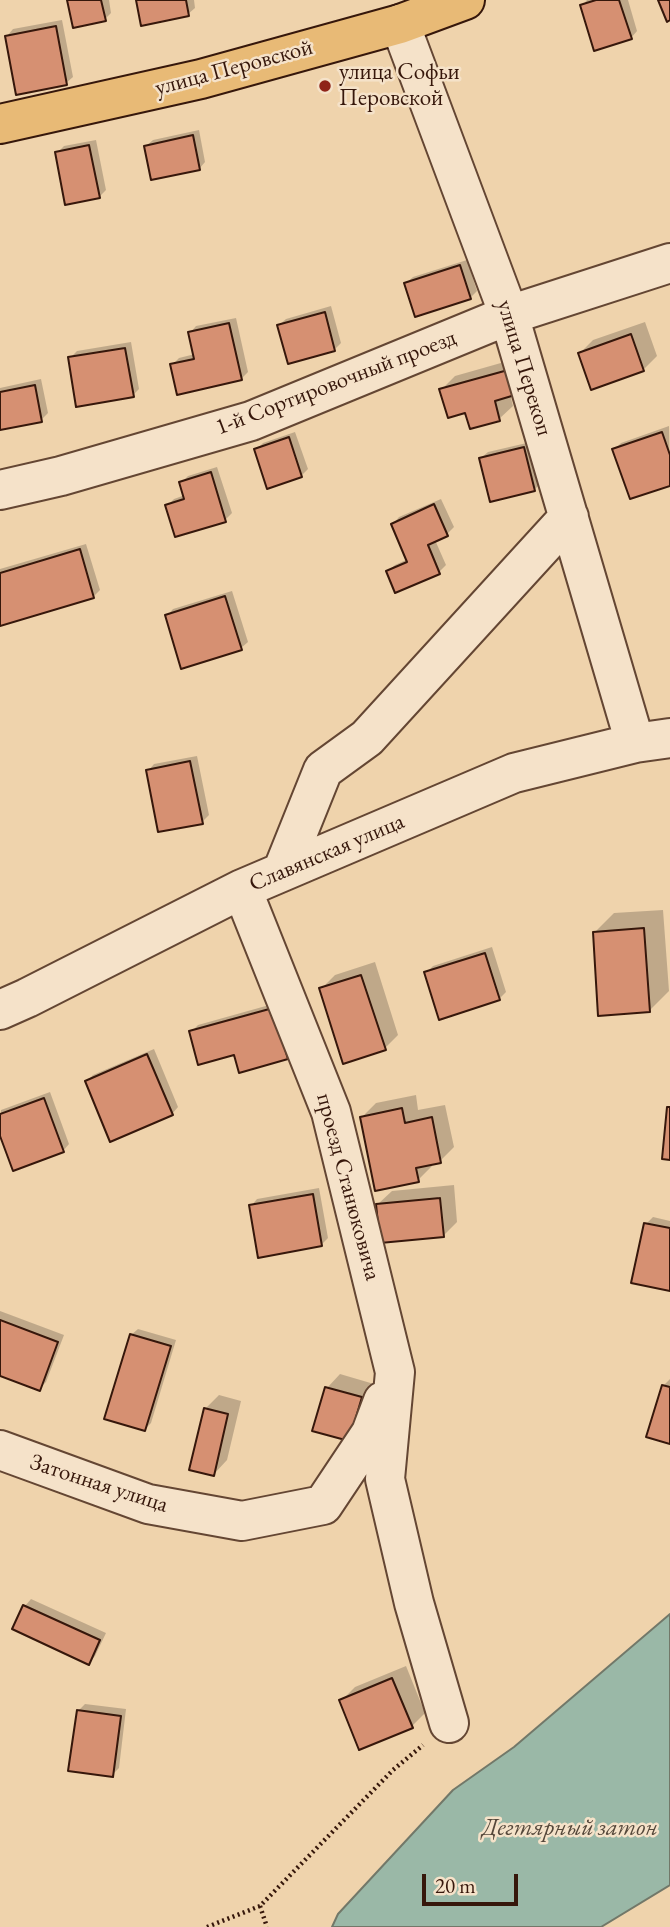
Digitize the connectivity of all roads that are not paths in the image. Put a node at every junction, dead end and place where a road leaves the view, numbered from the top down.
1 (464, 0) edge
2 (396, 12) edge
3 (0, 124) edge
4 (670, 263) edge
5 (509, 315) junction
6 (0, 490) edge
7 (569, 517) junction
8 (653, 741) edge
9 (282, 872) junction
10 (242, 889) junction
11 (0, 1010) edge
12 (395, 1372) junction
13 (0, 1451) edge
14 (449, 1723) road end

1 - 2 main road, улица Перовской
2 - 3 main road, улица Перовской
2 - 5 street, улица Перекоп
4 - 5 street, 1-й Сортировочный проезд
5 - 6 street, 1-й Сортировочный проезд
5 - 7 street, улица Перекоп
7 - 8 street, улица Перекоп
7 - 9 street
8 - 9 street, Славянская улица
9 - 10 street, Славянская улица
10 - 11 street, Славянская улица
10 - 12 street, проезд Станюковича
12 - 13 street, Затонная улица
12 - 14 street, проезд Станюковича

